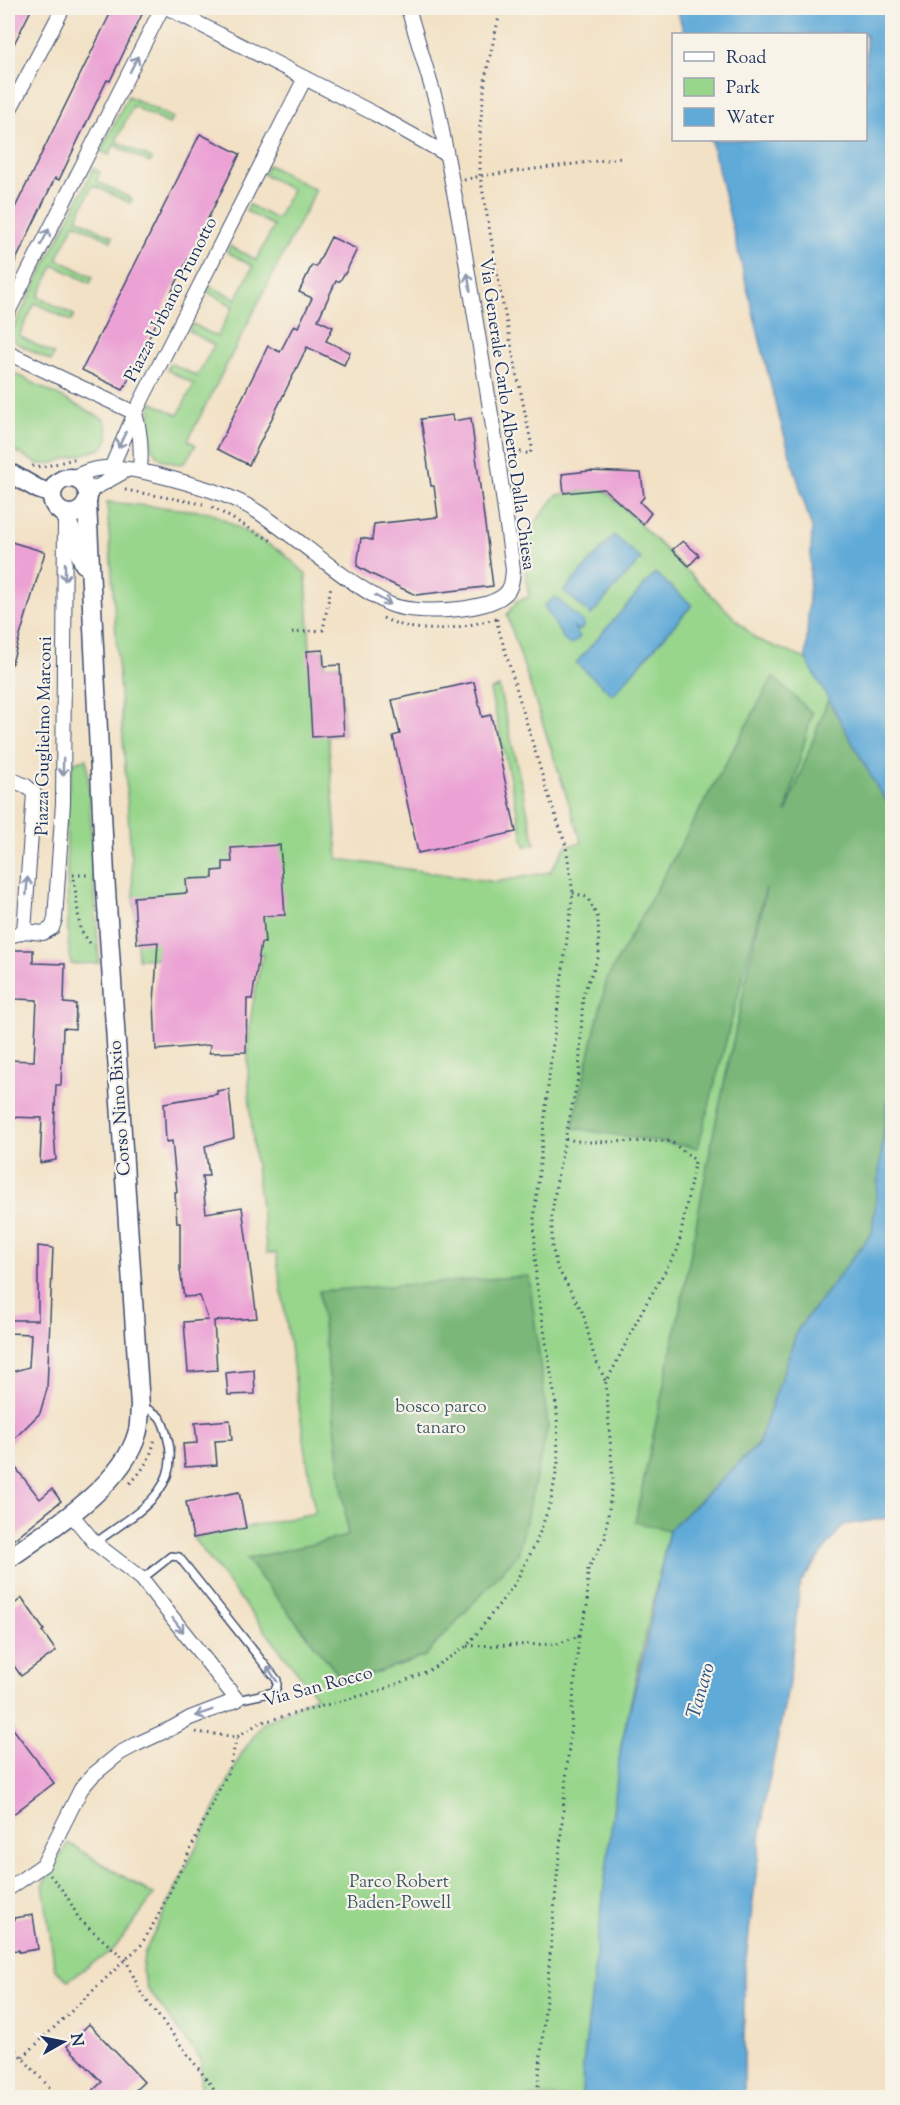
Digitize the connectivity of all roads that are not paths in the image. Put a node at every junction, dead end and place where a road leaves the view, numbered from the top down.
1 (63, 8) edge
2 (162, 8) edge
3 (168, 8) edge
4 (408, 8) edge
5 (305, 78) junction
6 (8, 113) edge
7 (446, 154) junction
8 (8, 312) edge
9 (8, 353) edge
10 (135, 413) junction
11 (111, 468) junction
12 (134, 470) junction
13 (8, 472) edge
14 (71, 478) junction
15 (52, 494) junction
16 (87, 497) junction
17 (64, 513) junction
18 (92, 598) junction
19 (8, 778) edge
20 (24, 931) junction
21 (8, 936) edge
22 (140, 1406) junction
23 (71, 1514) junction
24 (95, 1543) junction
25 (8, 1559) edge
26 (142, 1580) junction
27 (237, 1700) junction
28 (8, 1889) edge

1 - 6 street
8 -> 2 street
3 - 5 street
4 - 7 street, Via Generale Carlo Alberto Dalla Chiesa
5 - 7 street
5 - 10 street, Piazza Urbano Prunotto
12 -> 7 street, Via Generale Carlo Alberto Dalla Chiesa
9 - 10 street, Piazza Urbano Prunotto
10 -> 11 street
10 - 12 street
11 - 12 street
11 - 14 street
12 - 16 street
13 - 15 main road
14 - 15 main road
14 - 16 main road
15 - 17 main road
16 - 17 main road
16 - 18 main road, Corso Nino Bixio
17 - 18 main road, Corso Nino Bixio
17 -> 20 street, Piazza Guglielmo Marconi
18 - 22 main road, Corso Nino Bixio
20 -> 19 street, Piazza Guglielmo Marconi
20 - 21 street, Piazza Guglielmo Marconi
22 - 23 main road, Corso Nino Bixio
22 - 24 lane
23 - 24 street
23 - 25 main road, Corso Nino Bixio
24 - 26 street
26 -> 27 street
27 -> 26 lane
27 -> 28 street, Via San Rocco

